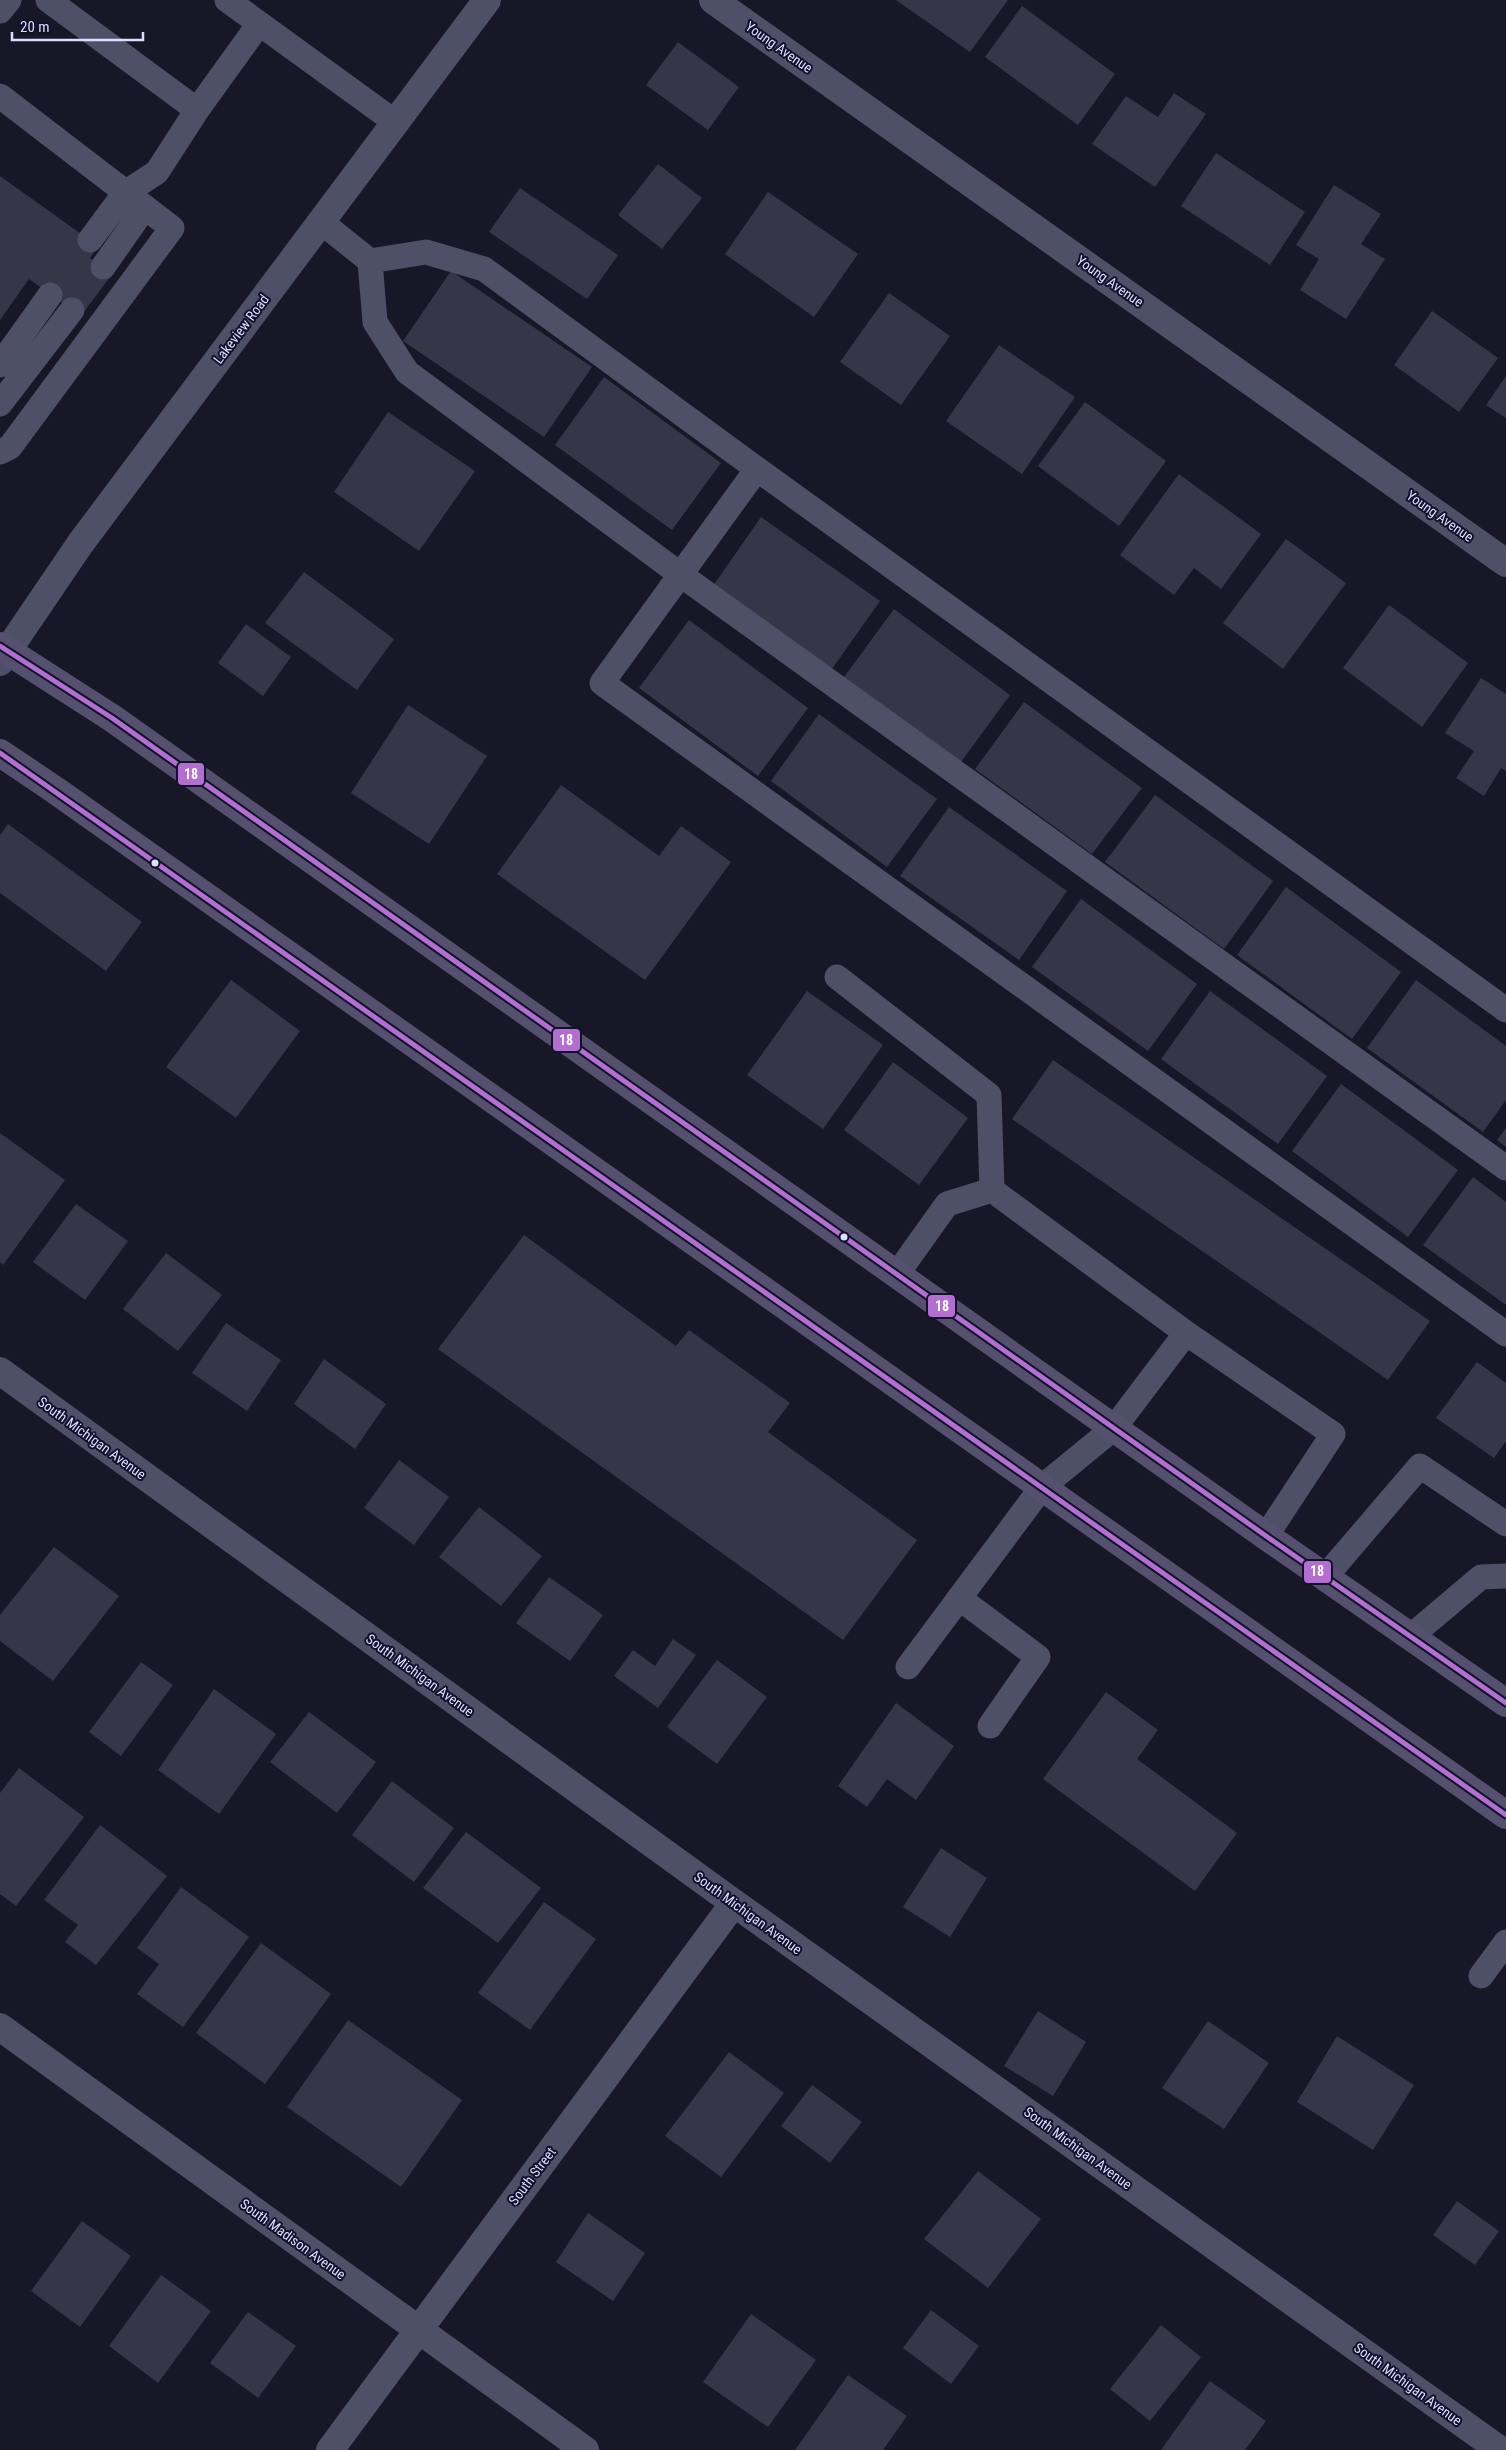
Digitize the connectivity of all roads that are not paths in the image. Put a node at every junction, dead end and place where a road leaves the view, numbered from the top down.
1 (9, 0) edge
2 (48, 0) edge
3 (227, 0) edge
4 (487, 0) edge
5 (713, 0) edge
6 (0, 11) edge
7 (259, 24) junction
8 (0, 96) edge
9 (197, 110) junction
10 (395, 122) junction
11 (125, 193) junction
12 (145, 207) junction
13 (320, 222) junction
14 (90, 240) dead end
15 (370, 261) junction
16 (103, 267) dead end
17 (50, 295) dead end
18 (72, 310) dead end
19 (0, 365) edge
20 (0, 404) edge
21 (0, 452) edge
22 (757, 469) junction
23 (1506, 563) edge
24 (681, 575) junction
25 (3, 653) edge
26 (0, 753) edge
27 (837, 977) dead end
28 (1506, 1010) edge
29 (1506, 1168) edge
30 (992, 1190) junction
31 (897, 1274) junction
32 (1186, 1333) junction
33 (1506, 1334) edge
34 (0, 1371) edge
35 (1114, 1428) junction
36 (1042, 1487) junction
37 (1506, 1524) edge
38 (1266, 1536) junction
39 (1506, 1576) edge
40 (1325, 1577) junction
41 (960, 1598) junction
42 (1410, 1638) junction
43 (908, 1667) dead end
44 (1506, 1703) edge
45 (990, 1726) dead end
46 (1506, 1815) edge
47 (734, 1903) junction
48 (1506, 1942) edge
49 (1481, 1976) dead end
50 (0, 2027) edge
51 (418, 2329) junction
52 (330, 2450) edge
53 (585, 2450) edge
54 (1500, 2450) edge

1 - 6 lane
2 - 9 lane
3 - 7 lane
4 - 10 street, Lakeview Road
5 - 23 street, Young Avenue
7 - 9 lane
7 - 10 lane
8 - 11 lane
9 - 11 lane
10 - 13 street, Lakeview Road
11 - 12 lane
11 - 14 lane
12 - 16 lane
12 - 21 lane
13 - 15 lane
13 - 25 street, Lakeview Road
15 - 22 lane
15 - 24 lane
17 - 19 lane
18 - 20 lane
22 - 24 lane
22 - 28 lane
24 - 29 lane
24 - 33 lane
25 - 31 main road
26 - 36 main road
27 - 30 lane
30 - 31 lane
30 - 32 lane
31 - 35 main road
32 - 35 lane
32 - 38 lane
34 - 47 street, South Michigan Avenue
35 - 36 lane
35 - 38 main road
36 - 41 lane
36 - 46 main road
37 - 40 lane
38 - 40 main road
39 - 42 lane
40 - 42 main road
41 - 43 lane
41 - 45 lane
42 - 44 main road
47 - 51 street, South Street
47 - 54 street, South Michigan Avenue
48 - 49 lane
50 - 51 street, South Madison Avenue
51 - 52 street, South Street
51 - 53 street, South Madison Avenue

